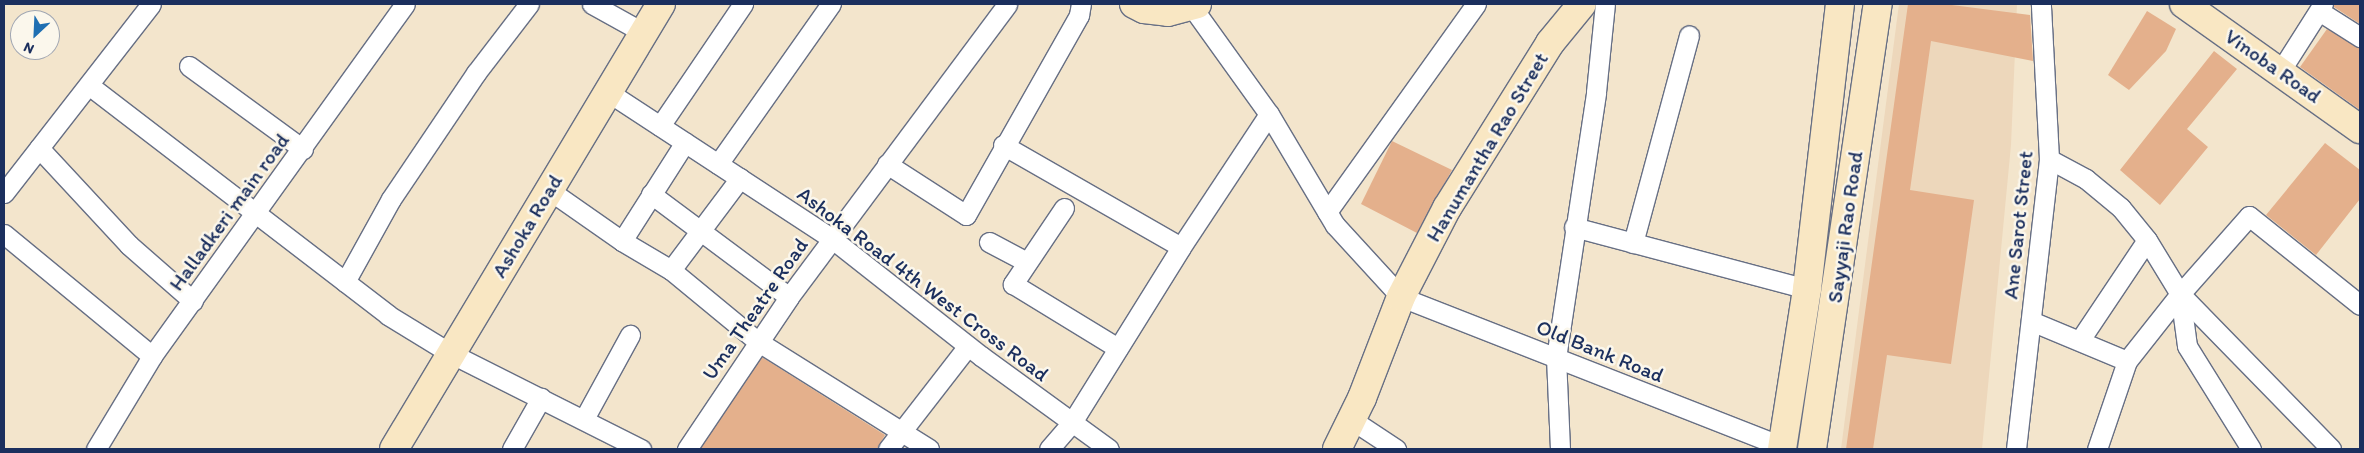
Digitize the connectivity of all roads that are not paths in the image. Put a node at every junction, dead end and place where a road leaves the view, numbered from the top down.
1 (151, 4) edge
2 (529, 4) edge
3 (592, 4) edge
4 (661, 4) edge
5 (743, 4) edge
6 (831, 4) edge
7 (1006, 4) edge
8 (1081, 4) edge
9 (1134, 4) edge
10 (1476, 4) edge
11 (1582, 4) edge
12 (1605, 4) edge
13 (1840, 4) edge
14 (1878, 4) edge
15 (2041, 4) edge
16 (2184, 4) edge
17 (1195, 5) edge
18 (398, 6) edge
19 (2321, 7) edge
20 (644, 32) junction
21 (1690, 35) dead end
22 (2360, 37) edge
23 (189, 66) dead end
24 (2281, 70) junction
25 (90, 86) junction
26 (608, 92) junction
27 (1269, 114) junction
28 (660, 126) junction
29 (2360, 129) edge
30 (685, 142) junction
31 (1003, 145) junction
32 (38, 148) junction
33 (303, 149) junction
34 (2049, 159) junction
35 (718, 164) junction
36 (887, 164) junction
37 (740, 178) junction
38 (549, 190) junction
39 (4, 193) edge
40 (651, 194) junction
41 (1064, 208) dead end
42 (1327, 212) junction
43 (256, 214) junction
44 (1574, 228) junction
45 (700, 232) junction
46 (4, 234) edge
47 (831, 238) junction
48 (2146, 240) junction
49 (622, 241) junction
50 (990, 242) dead end
51 (1634, 243) junction
52 (1181, 247) junction
53 (1027, 262) junction
54 (671, 270) junction
55 (345, 282) junction
56 (1806, 289) junction
57 (2180, 294) junction
58 (1401, 296) junction
59 (788, 297) junction
60 (193, 301) junction
61 (2360, 305) edge
62 (2031, 321) junction
63 (630, 335) dead end
64 (2080, 340) junction
65 (757, 342) junction
66 (968, 346) junction
67 (1118, 348) junction
68 (450, 353) junction
69 (152, 356) junction
70 (1556, 358) junction
71 (2127, 361) junction
72 (542, 398) junction
73 (584, 419) junction
74 (1352, 420) junction
75 (1071, 424) junction
76 (900, 431) junction
77 (613, 443) edge
78 (1782, 448) edge
79 (96, 449) edge
80 (394, 449) edge
81 (512, 449) edge
82 (641, 449) edge
83 (687, 449) edge
84 (888, 449) edge
85 (929, 449) edge
86 (1049, 449) edge
87 (1109, 449) edge
88 (1337, 449) edge
89 (1396, 449) edge
90 (1560, 449) edge
91 (1812, 449) edge
92 (2016, 449) edge
93 (2097, 449) edge
94 (2251, 449) edge
95 (2330, 449) edge

1 - 25 street
2 - 55 street
3 - 20 street
4 - 20 main road, Ashoka Road
5 - 28 street
6 - 35 street
7 - 36 street, Uma Theatre Road
8 - 31 street
9 - 17 main road
10 - 42 street
11 - 58 main road, Hanumantha Rao Street
12 - 44 street
13 - 56 main road, Sayyaji Rao Road
14 - 91 main road, Sayyaji Rao Road
15 - 34 street, Ane Sarot Street
16 - 24 main road, Vinoba Road
17 - 27 street
18 - 33 street, Halladkeri main road
19 - 22 street
19 - 24 street
20 - 26 main road, Ashoka Road
21 - 51 street
23 - 33 street
24 - 29 main road, Vinoba Road
25 - 32 street
25 - 43 street
26 - 28 street, Ashoka Road 4th West Cross Road
26 - 38 main road, Ashoka Road
27 - 42 street
27 - 52 street
28 - 30 street, Ashoka Road 4th West Cross Road
30 - 35 street, Ashoka Road 4th West Cross Road
30 - 40 street
31 - 36 street
31 - 52 street
32 - 39 street
32 - 60 street
33 - 43 street, Halladkeri main road
34 - 48 street
34 - 62 street, Ane Sarot Street
35 - 37 street, Ashoka Road 4th West Cross Road
36 - 47 street, Uma Theatre Road
37 - 45 street
37 - 47 street, Ashoka Road 4th West Cross Road
38 - 49 street
38 - 68 main road, Ashoka Road
40 - 45 street
40 - 49 street
41 - 53 street
42 - 58 street
43 - 55 street
43 - 60 street, Halladkeri main road
44 - 51 street
44 - 70 street
45 - 54 street
45 - 59 street
46 - 69 street
47 - 59 street, Uma Theatre Road
47 - 66 street, Ashoka Road 4th West Cross Road
48 - 57 street
48 - 64 street
49 - 54 street
50 - 53 street
51 - 56 street
52 - 67 street
53 - 67 street
54 - 65 street
55 - 68 street
56 - 78 main road, Sayyaji Rao Road
57 - 61 street
57 - 71 street
57 - 94 street
57 - 95 street
58 - 70 street, Old Bank Road
58 - 74 main road, Hanumantha Rao Street
59 - 65 street, Uma Theatre Road
60 - 69 street, Halladkeri main road
62 - 64 street
62 - 92 street, Ane Sarot Street
63 - 73 street
64 - 71 street
65 - 76 street
65 - 83 street, Uma Theatre Road
66 - 75 street, Ashoka Road 4th West Cross Road
66 - 76 street
67 - 75 street
68 - 72 street
68 - 80 main road, Ashoka Road
69 - 79 street, Halladkeri main road
70 - 78 street, Old Bank Road
70 - 90 street
71 - 93 street
72 - 73 street
72 - 81 street
73 - 77 street
74 - 88 main road, Hanumantha Rao Street
74 - 89 street
75 - 86 street
75 - 87 street, Ashoka Road 4th West Cross Road
76 - 84 street
76 - 85 street
77 - 82 street

